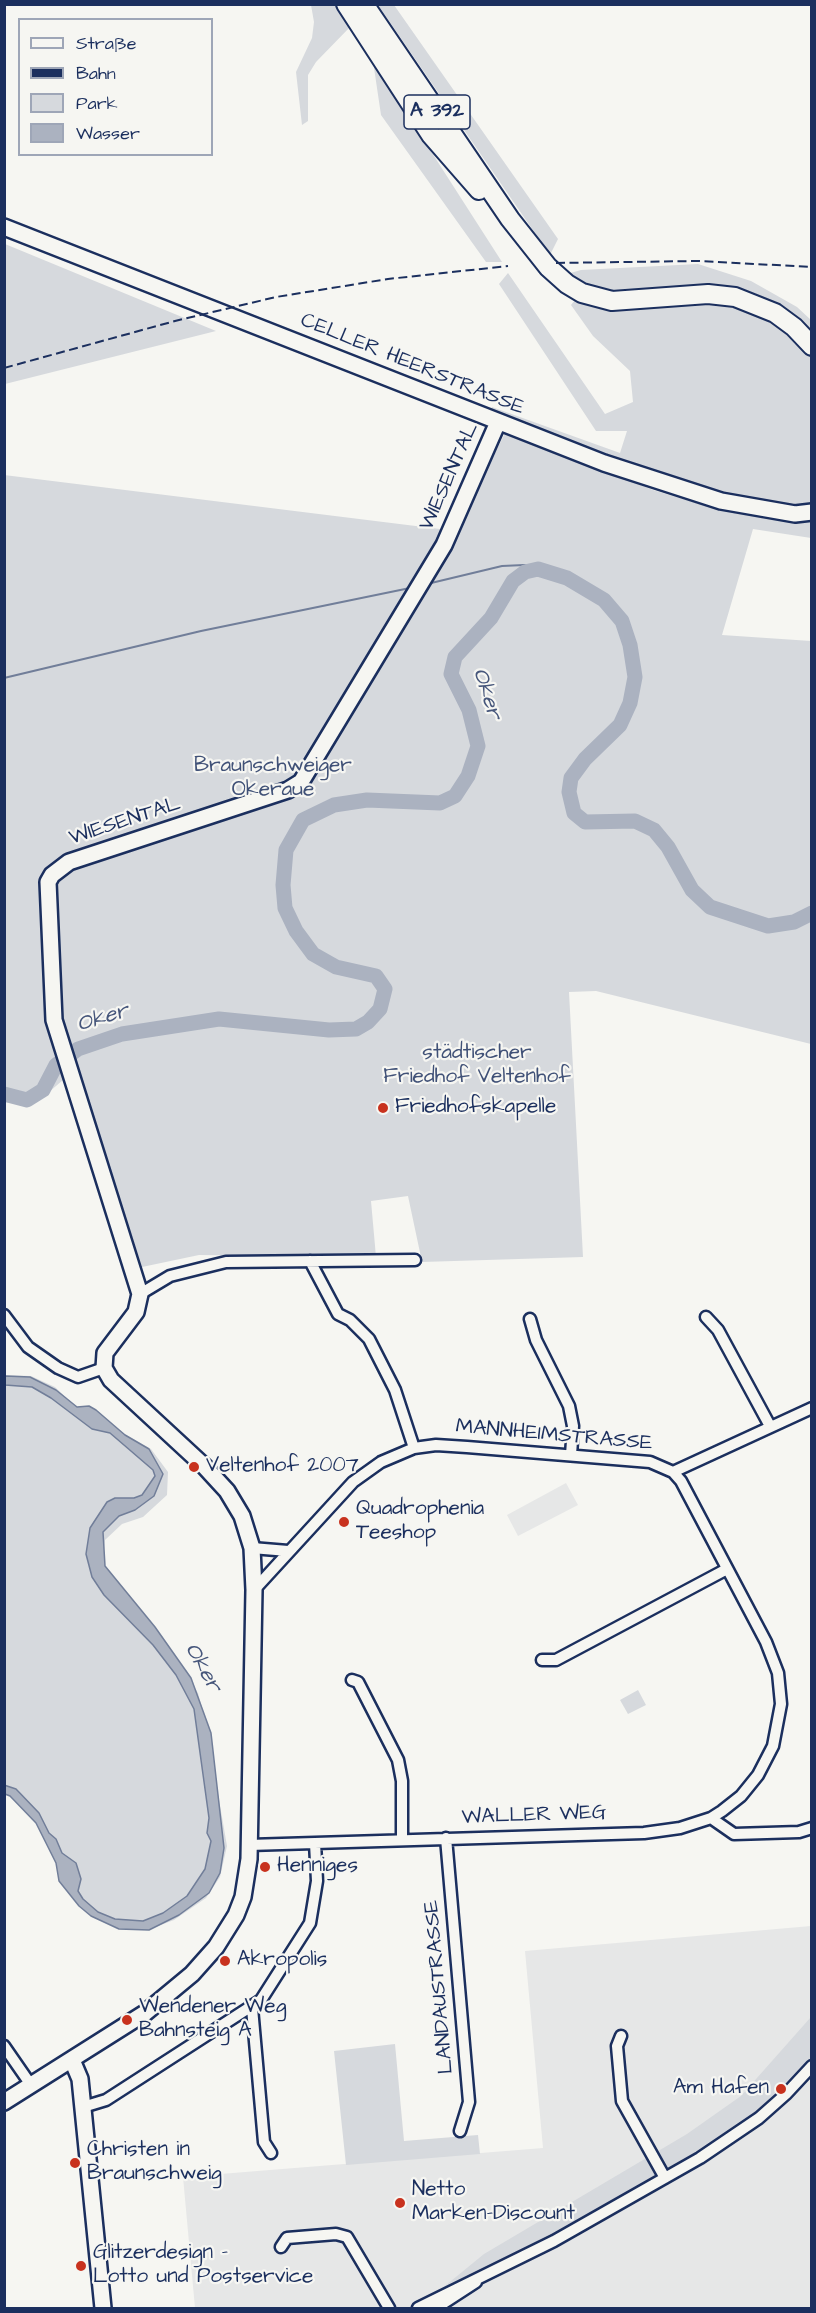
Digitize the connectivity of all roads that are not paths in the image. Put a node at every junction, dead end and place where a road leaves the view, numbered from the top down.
1 (346, 4) edge
2 (364, 4) edge
3 (510, 219) junction
4 (4, 227) edge
5 (812, 346) edge
6 (498, 422) junction
7 (812, 512) edge
8 (415, 1260) dead end
9 (310, 1261) junction
10 (140, 1294) junction
11 (4, 1315) edge
12 (706, 1317) dead end
13 (530, 1319) dead end
14 (104, 1361) junction
15 (812, 1408) edge
16 (770, 1426) junction
17 (414, 1448) junction
18 (571, 1455) junction
19 (673, 1472) junction
20 (252, 1548) junction
21 (288, 1551) junction
22 (727, 1569) junction
23 (254, 1590) junction
24 (542, 1660) dead end
25 (352, 1680) dead end
26 (711, 1818) junction
27 (812, 1828) edge
28 (446, 1838) junction
29 (402, 1839) junction
30 (315, 1843) junction
31 (249, 1845) junction
32 (252, 2008) junction
33 (621, 2036) dead end
34 (4, 2046) edge
35 (72, 2060) junction
36 (811, 2070) edge
37 (31, 2085) junction
38 (4, 2102) edge
39 (83, 2107) junction
40 (460, 2131) dead end
41 (271, 2153) dead end
42 (665, 2178) junction
43 (281, 2247) dead end
44 (486, 2274) junction
45 (103, 2308) edge
46 (389, 2308) edge
47 (407, 2308) edge
48 (418, 2308) edge
49 (436, 2308) edge

1 - 3 highway, A 392
2 - 3 highway, A 392
3 - 5 highway
4 - 6 street, CELLER HEERSTRASSE
6 - 7 street, CELLER HEERSTRASSE
6 - 10 street, WIESENTAL
8 - 9 street
9 - 10 street
9 - 17 street
10 - 14 street
11 - 14 street
12 - 16 street
13 - 18 street
14 - 20 street
15 - 16 street
16 - 19 street
17 - 18 street, MANNHEIMSTRASSE
17 - 21 street, MANNHEIMSTRASSE
18 - 19 street, MANNHEIMSTRASSE
19 - 22 street, MANNHEIMSTRASSE
20 - 21 street
20 - 23 street
21 - 23 street, MANNHEIMSTRASSE
22 - 24 street
22 - 26 street, MANNHEIMSTRASSE
23 - 31 street
25 - 29 street
26 - 27 street
26 - 28 street, WALLER WEG
28 - 29 street, WALLER WEG
28 - 40 street, LANDAUSTRASSE
29 - 30 street, WALLER WEG
30 - 31 street, WALLER WEG
30 - 32 street
31 - 35 street
32 - 39 street
32 - 41 street
33 - 42 street
34 - 37 street
35 - 37 street
35 - 39 street
36 - 42 street
37 - 38 street
39 - 45 street
42 - 44 street
43 - 46 street
44 - 47 street
44 - 48 street
44 - 49 street

